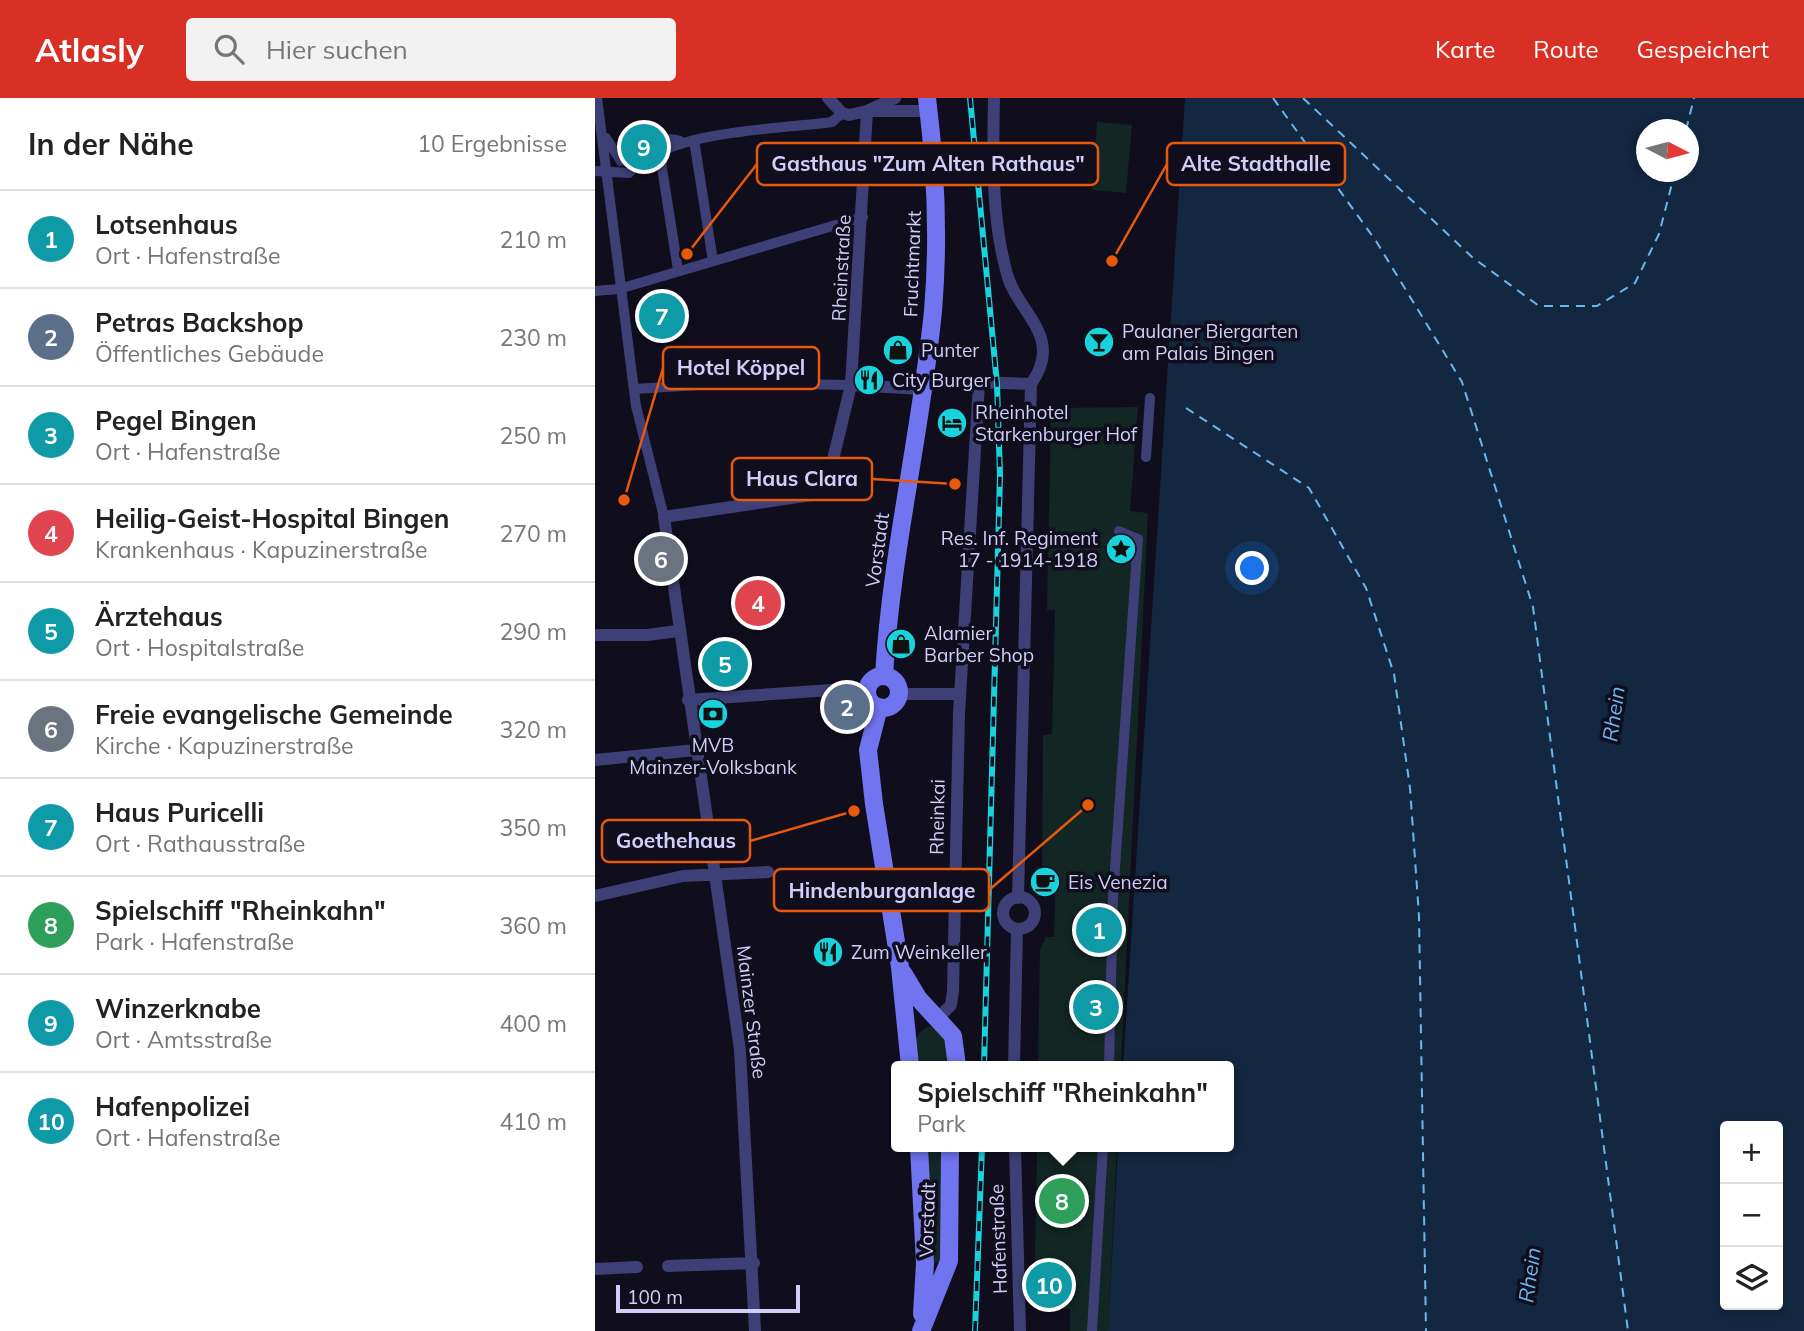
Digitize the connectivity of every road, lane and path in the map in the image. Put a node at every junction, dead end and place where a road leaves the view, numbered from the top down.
1 (597, 98) edge
2 (828, 98) edge
3 (895, 98) edge
4 (994, 98) edge
5 (927, 104) edge
6 (867, 111) junction
7 (842, 113) junction
8 (603, 133) junction
9 (694, 139) junction
10 (682, 142) junction
11 (620, 146) dead end
12 (659, 149) junction
13 (621, 161) junction
14 (607, 171) junction
15 (595, 172) edge
16 (863, 217) junction
17 (713, 261) junction
18 (678, 270) junction
19 (619, 289) junction
20 (595, 291) edge
21 (979, 384) junction
22 (1031, 384) junction
23 (851, 385) junction
24 (634, 389) junction
25 (922, 389) junction
26 (1150, 398) dead end
27 (1146, 457) dead end
28 (664, 517) junction
29 (1119, 531) dead end
30 (678, 631) junction
31 (599, 636) edge
32 (884, 676) junction
33 (866, 692) junction
34 (899, 694) junction
35 (960, 694) junction
36 (688, 700) junction
37 (879, 707) junction
38 (696, 750) junction
39 (595, 760) edge
40 (768, 872) dead end
41 (715, 876) junction
42 (595, 896) edge
43 (1018, 898) junction
44 (1017, 929) junction
45 (900, 967) junction
46 (938, 1018) junction
47 (907, 1041) junction
48 (909, 1061) edge
49 (956, 1061) edge
50 (1014, 1061) edge
51 (1109, 1061) edge
52 (919, 1152) edge
53 (950, 1152) edge
54 (1015, 1152) edge
55 (1103, 1152) edge
56 (949, 1261) junction
57 (754, 1263) junction
58 (925, 1263) junction
59 (668, 1266) dead end
60 (637, 1268) dead end
61 (595, 1269) edge
62 (755, 1331) edge
63 (921, 1331) edge
64 (1020, 1331) edge
65 (1092, 1331) edge

1 - 8 street
2 - 7 street
3 - 6 street
4 - 22 street
5 - 6 street
5 - 25 main road, Fruchtmarkt
6 - 7 street
6 - 16 street, Rheinstraße
7 - 9 street
8 - 13 street
8 - 14 street
9 - 10 street
9 - 17 street
10 - 12 street
10 - 13 street
11 - 13 street
12 - 14 street
12 - 18 street
14 - 15 street
14 - 19 street
16 - 17 street
16 - 23 street, Rheinstraße
17 - 18 street
18 - 19 street
19 - 20 street
19 - 24 street
21 - 22 street
21 - 25 street
21 - 35 street, Rheinkai
22 - 43 street
23 - 24 street
23 - 25 street
23 - 28 street, Rheinstraße
24 - 28 street
25 - 32 main road, Vorstadt
26 - 27 street
28 - 30 street, Mainzer Straße
29 - 51 street
30 - 31 street
30 - 36 street, Mainzer Straße
32 - 33 main road
32 - 34 main road
33 - 36 street
33 - 37 main road
34 - 35 street
34 - 37 main road
35 - 46 street, Rheinkai
36 - 38 street, Mainzer Straße
37 - 45 main road
38 - 39 street
38 - 41 street, Mainzer Straße
40 - 41 street
41 - 42 street
41 - 57 street, Mainzer Straße
43 - 44 street
43 - 44 street
44 - 50 street
45 - 46 main road
45 - 47 main road
46 - 47 main road
46 - 49 main road
47 - 48 main road
52 - 58 main road, Vorstadt
53 - 56 main road, Vorstadt
54 - 64 street, Hafenstraße
55 - 65 street
56 - 58 main road
56 - 63 main road, Vorstadt
57 - 59 street
57 - 62 street, Mainzer Straße
58 - 63 main road, Vorstadt
60 - 61 street

